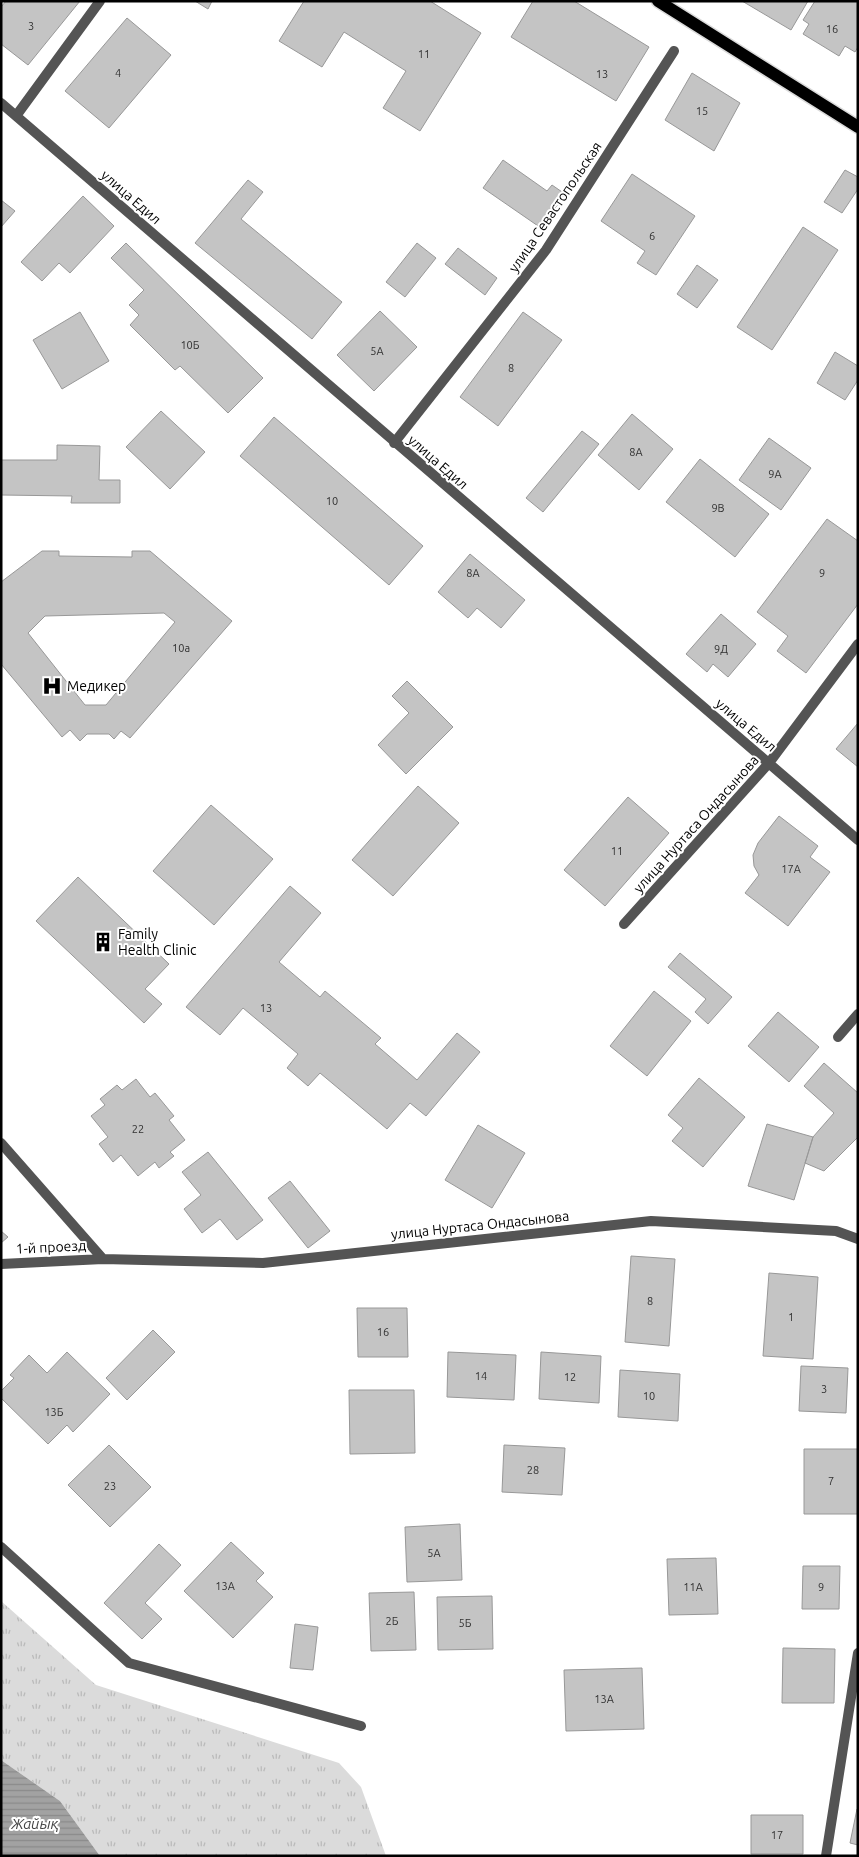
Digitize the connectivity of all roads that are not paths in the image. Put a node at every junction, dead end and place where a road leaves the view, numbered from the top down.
1 (100, 1) edge
2 (658, 1) edge
3 (674, 51) dead end
4 (1, 103) edge
5 (16, 116) junction
6 (858, 127) edge
7 (394, 443) junction
8 (858, 644) edge
9 (769, 763) junction
10 (858, 840) edge
11 (624, 924) dead end
12 (858, 1014) edge
13 (838, 1037) dead end
14 (1, 1143) edge
15 (858, 1239) edge
16 (103, 1259) junction
17 (1, 1264) edge
18 (1, 1547) edge
19 (858, 1653) edge
20 (361, 1726) dead end
21 (826, 1856) edge

1 - 5 street
2 - 6 main road
3 - 7 street, улица Севастопольская
4 - 5 street, улица Едил
5 - 7 street, улица Едил
7 - 9 street, улица Едил
8 - 9 street, улица Нуртаса Ондасынова
9 - 10 street, улица Едил
9 - 11 street, улица Нуртаса Ондасынова
12 - 13 street
14 - 16 street
15 - 16 street, улица Нуртаса Ондасынова
16 - 17 street, 1-й проезд
18 - 20 street
19 - 21 street

